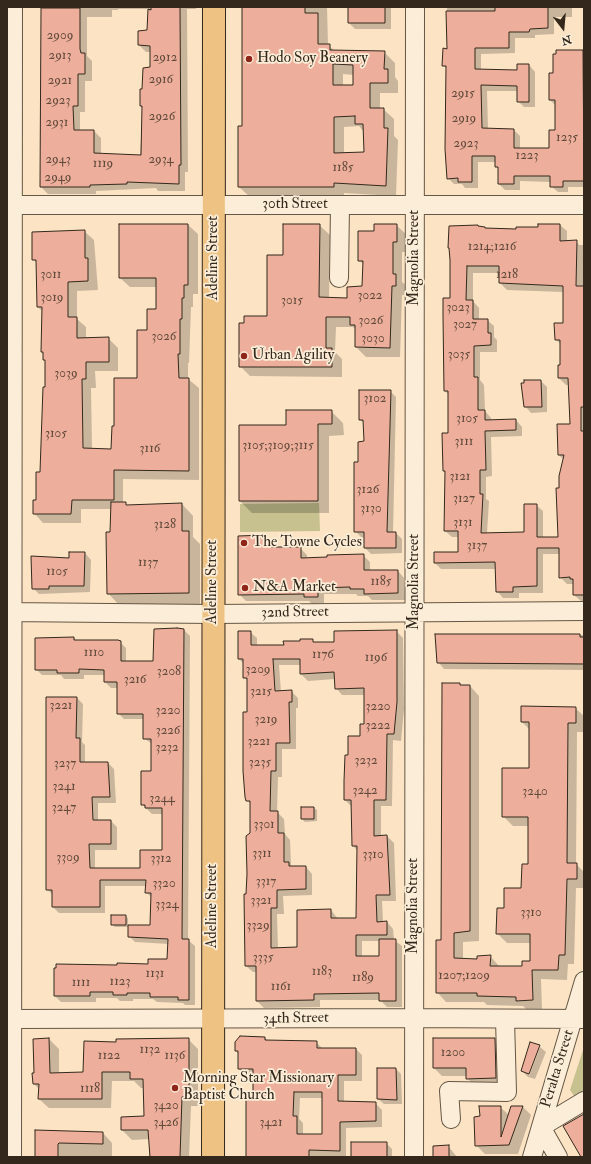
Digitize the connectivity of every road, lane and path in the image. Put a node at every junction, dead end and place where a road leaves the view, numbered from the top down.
1 (13, 7) edge
2 (214, 7) edge
3 (415, 7) edge
4 (10, 205) edge
5 (214, 205) junction
6 (340, 205) junction
7 (415, 205) junction
8 (584, 205) edge
9 (340, 278) dead end
10 (584, 611) edge
11 (10, 612) edge
12 (415, 612) junction
13 (213, 614) junction
14 (584, 981) edge
15 (414, 1018) junction
16 (10, 1019) edge
17 (213, 1019) junction
18 (505, 1019) junction
19 (578, 1019) edge
20 (584, 1101) edge
21 (451, 1119) dead end
22 (541, 1127) junction
23 (12, 1157) edge
24 (214, 1157) edge
25 (414, 1157) edge
26 (532, 1157) edge
27 (558, 1157) edge

1 - 4 street
2 - 5 main road, Adeline Street
3 - 7 street, Magnolia Street
4 - 5 street, 30th Street
4 - 11 street
5 - 6 street, 30th Street
5 - 13 main road, Adeline Street
6 - 7 street, 30th Street
6 - 9 street
7 - 8 street, 30th Street
7 - 12 street, Magnolia Street
10 - 12 street, 32nd Street
11 - 13 street, 32nd Street
11 - 16 street
12 - 13 street, 32nd Street
12 - 15 street, Magnolia Street
13 - 17 main road, Adeline Street
14 - 19 street, Peralta Street
15 - 17 street, 34th Street
15 - 18 street, 34th Street
15 - 25 street, Magnolia Street
16 - 17 street, 34th Street
16 - 23 street
17 - 24 main road, Adeline Street
18 - 19 street, 34th Street
18 - 21 street
19 - 22 street, Peralta Street
20 - 22 street
22 - 26 street, Peralta Street
22 - 27 street

